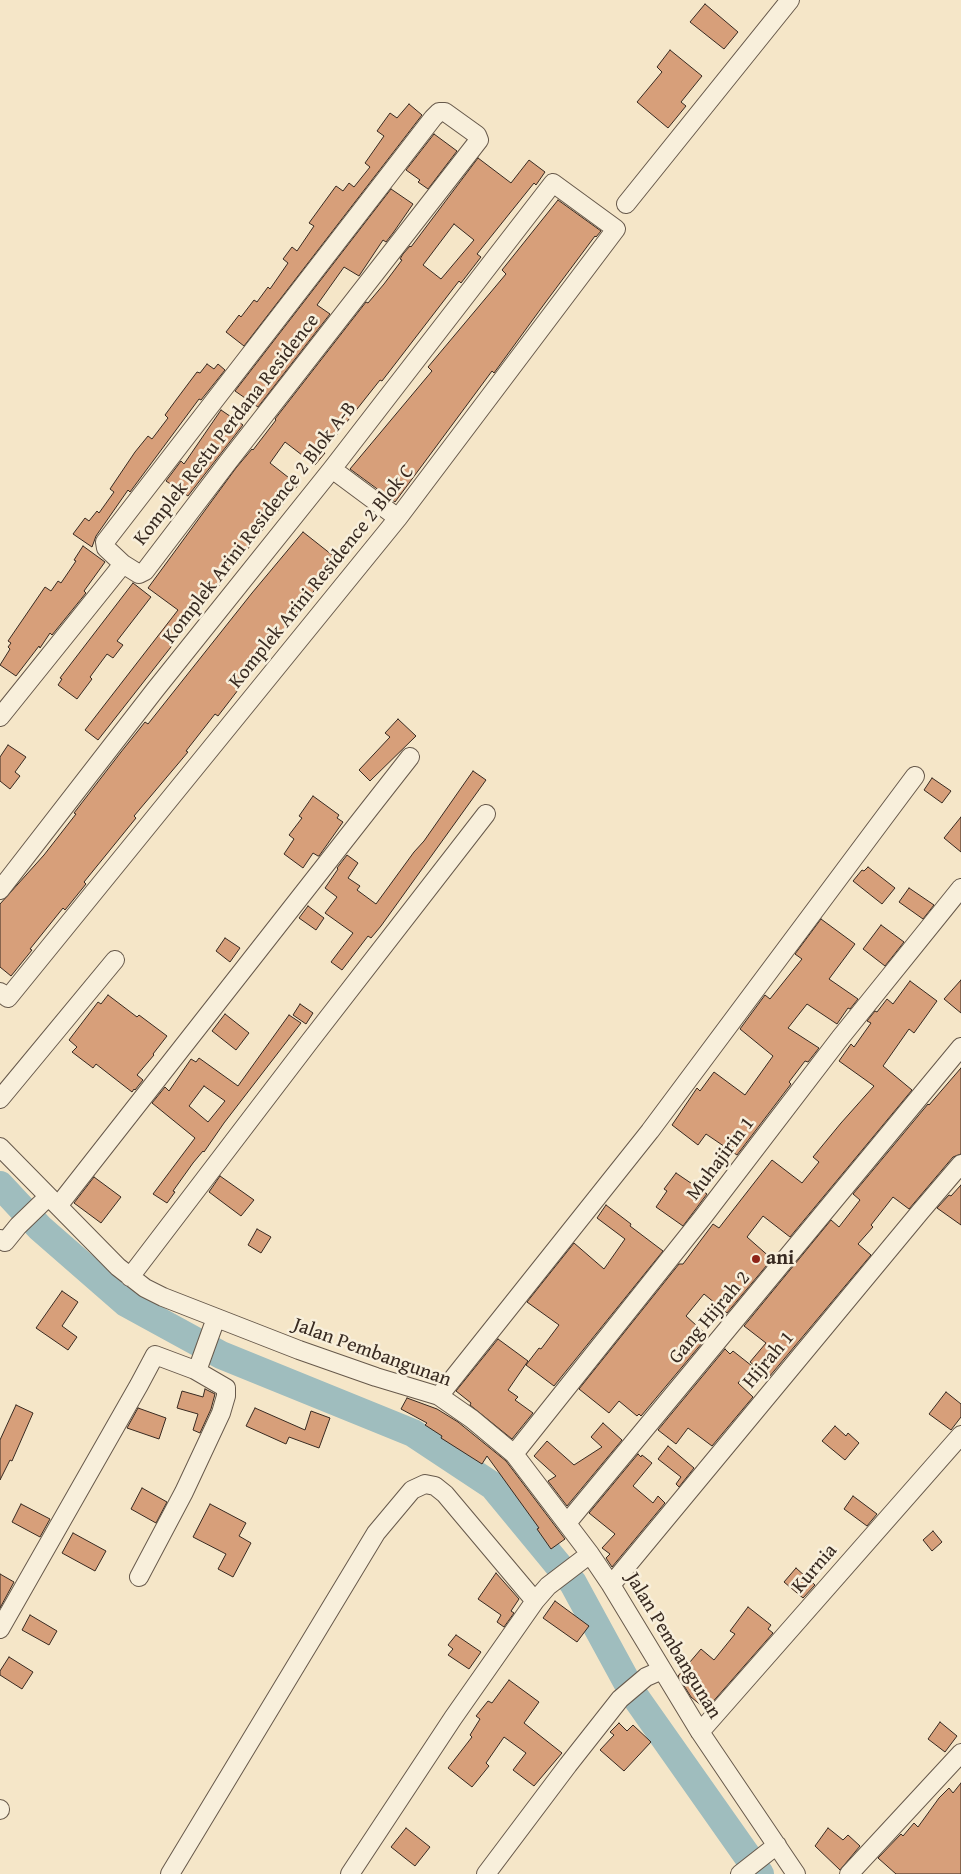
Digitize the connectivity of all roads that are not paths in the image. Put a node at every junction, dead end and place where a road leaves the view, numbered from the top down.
1 (790, 0) edge
2 (553, 183) joint
3 (626, 204) dead end
4 (332, 469) junction
5 (398, 518) junction
6 (123, 564) junction
7 (0, 717) edge
8 (410, 757) dead end
9 (915, 776) dead end
10 (486, 814) dead end
11 (961, 888) edge
12 (0, 890) edge
13 (115, 960) dead end
14 (0, 992) edge
15 (961, 1047) edge
16 (0, 1099) edge
17 (0, 1146) edge
18 (961, 1164) edge
19 (51, 1200) junction
20 (0, 1239) edge
21 (130, 1277) junction
22 (214, 1324) junction
23 (198, 1364) junction
24 (439, 1396) junction
25 (961, 1435) edge
26 (514, 1454) junction
27 (567, 1523) junction
28 (590, 1554) junction
29 (139, 1577) dead end
30 (611, 1585) junction
31 (535, 1601) junction
32 (0, 1629) edge
33 (654, 1673) junction
34 (700, 1732) junction
35 (961, 1753) edge
36 (770, 1850) junction
37 (170, 1874) edge
38 (350, 1874) edge
39 (486, 1874) edge
40 (740, 1874) edge
41 (796, 1874) edge
42 (849, 1874) edge

1 - 3 street
2 - 4 street, Komplek Arini Residence 2 Blok A-B
2 - 5 street, Komplek Arini Residence 2 Blok C
4 - 5 street
4 - 12 street, Komplek Arini Residence 2 Blok A-B
5 - 14 street, Komplek Arini Residence 2 Blok C
6 - 6 street, Komplek Restu Perdana Residence
6 - 7 street, Komplek Restu Perdana Residence
8 - 19 street
9 - 24 street
10 - 21 street
11 - 26 street, Muhajirin 1
13 - 16 street
15 - 27 street, Gang Hijrah 2
17 - 19 street, Jalan Pembangunan
18 - 30 street, Hijrah 1
19 - 20 street
19 - 21 street, Jalan Pembangunan
21 - 22 street, Jalan Pembangunan
22 - 23 street
22 - 24 street, Jalan Pembangunan
23 - 29 street
23 - 32 street
24 - 26 street, Jalan Pembangunan
25 - 34 street, Kurnia
26 - 27 street, Jalan Pembangunan
27 - 28 street, Jalan Pembangunan
28 - 30 street, Jalan Pembangunan
28 - 31 street
30 - 33 street, Jalan Pembangunan
31 - 37 street
31 - 38 street
33 - 34 street, Jalan Pembangunan
33 - 39 street
34 - 36 street, Jalan Pembangunan
35 - 42 street
36 - 40 street
36 - 41 street, Jalan Pembangunan

